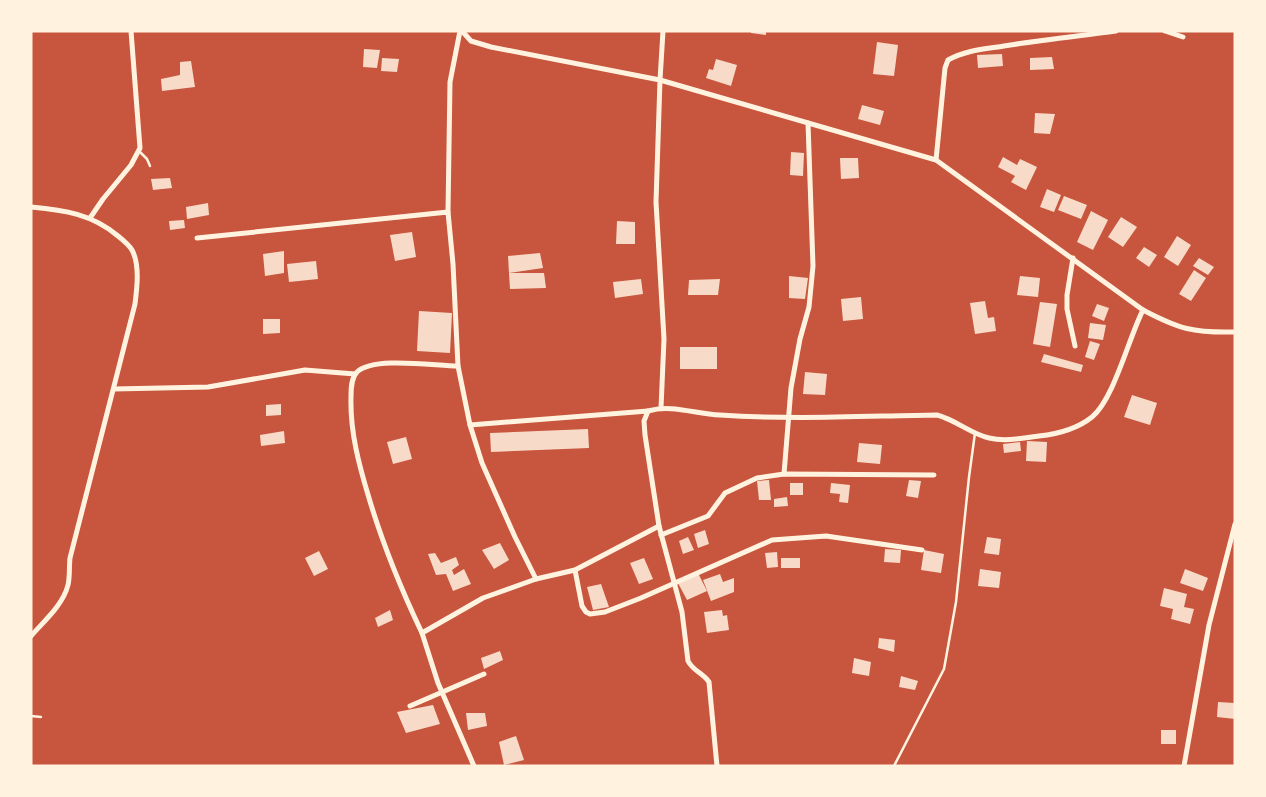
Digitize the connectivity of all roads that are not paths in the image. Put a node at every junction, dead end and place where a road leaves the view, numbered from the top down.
1 (131, 31) edge
2 (461, 31) edge
3 (663, 31) edge
4 (1116, 31) edge
5 (1165, 31) edge
6 (1183, 36) dead end
7 (471, 41) junction
8 (458, 42) junction
9 (660, 80) junction
10 (808, 123) junction
11 (139, 151) junction
12 (936, 160) junction
13 (150, 166) dead end
14 (31, 206) edge
15 (448, 212) junction
16 (90, 218) junction
17 (197, 238) dead end
18 (1073, 258) junction
19 (1142, 310) junction
20 (1235, 332) edge
21 (1075, 346) dead end
22 (458, 366) junction
23 (355, 374) junction
24 (114, 390) junction
25 (662, 408) junction
26 (648, 411) junction
27 (789, 418) junction
28 (470, 425) junction
29 (975, 433) junction
30 (784, 474) junction
31 (934, 475) dead end
32 (1235, 524) edge
33 (659, 526) junction
34 (662, 534) junction
35 (922, 550) dead end
36 (575, 570) junction
37 (536, 579) junction
38 (675, 582) junction
39 (422, 633) junction
40 (32, 635) edge
41 (484, 674) dead end
42 (442, 693) junction
43 (410, 706) dead end
44 (31, 716) edge
45 (40, 717) dead end
46 (474, 766) edge
47 (717, 766) edge
48 (894, 766) edge
49 (1184, 766) edge

1 - 11 street
2 - 7 street
2 - 8 street
3 - 9 street
4 - 12 street
5 - 6 street
7 - 8 street
7 - 9 street
8 - 15 street
9 - 10 street
9 - 25 street
10 - 12 street
10 - 27 street
11 - 13 lane
11 - 16 street
12 - 18 street
14 - 16 street
15 - 17 street
15 - 22 street
16 - 24 street
18 - 19 street
18 - 21 street
19 - 20 street
19 - 29 street
22 - 23 street
22 - 28 street
23 - 24 street
23 - 39 street
24 - 40 street
25 - 26 street
25 - 27 street
26 - 28 street
26 - 33 street
27 - 29 street
27 - 30 street
28 - 37 street
29 - 48 lane
30 - 31 street
30 - 34 street
32 - 49 street
33 - 34 street
33 - 36 street
34 - 38 street
35 - 38 street
36 - 37 street
36 - 38 street
37 - 39 street
38 - 47 street
39 - 42 street
41 - 42 street
42 - 43 street
42 - 46 street
44 - 45 lane

